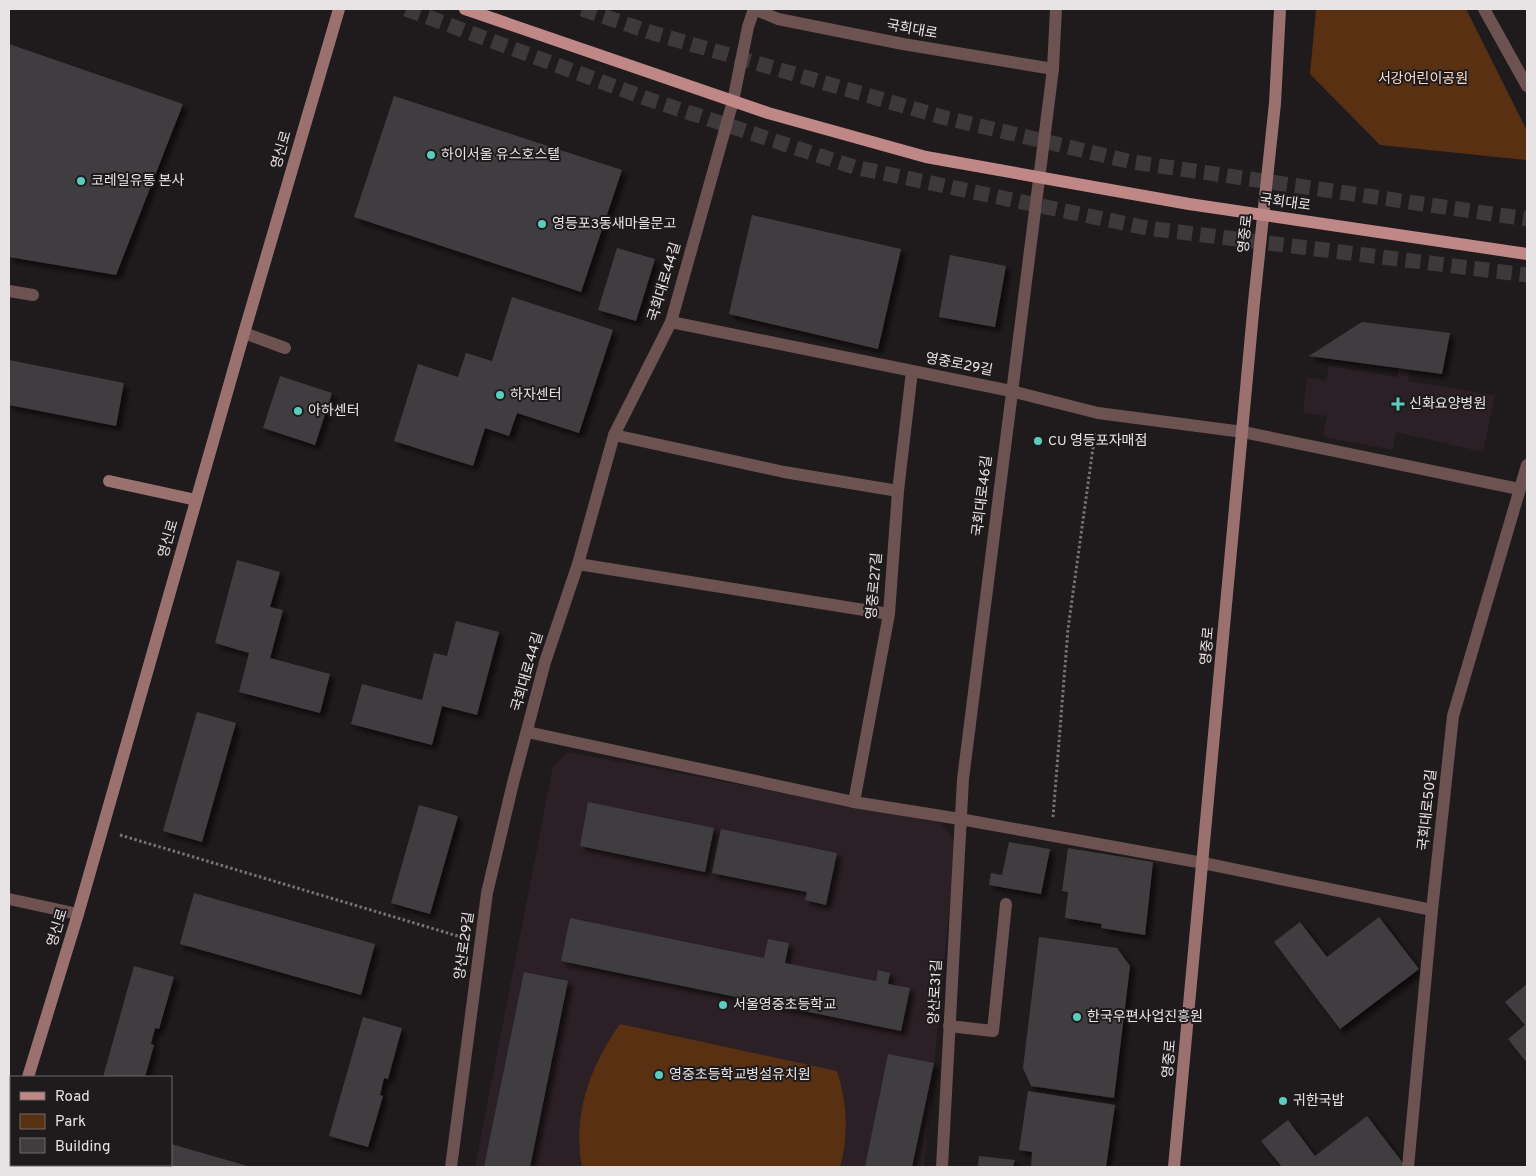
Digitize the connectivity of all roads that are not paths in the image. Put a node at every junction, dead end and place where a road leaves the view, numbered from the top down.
1 (338, 9) edge
2 (465, 9) edge
3 (754, 9) edge
4 (1056, 9) edge
5 (1280, 9) edge
6 (1484, 9) edge
7 (1053, 69) junction
8 (1526, 82) edge
9 (733, 101) junction
10 (1038, 176) junction
11 (1263, 215) junction
12 (1527, 254) edge
13 (9, 291) edge
14 (34, 295) dead end
15 (670, 322) junction
16 (244, 333) junction
17 (285, 348) dead end
18 (912, 371) junction
19 (1011, 391) junction
20 (1243, 432) junction
21 (614, 435) junction
22 (1527, 465) edge
23 (109, 481) dead end
24 (1519, 489) junction
25 (898, 491) junction
26 (196, 500) junction
27 (578, 564) junction
28 (889, 614) junction
29 (527, 732) junction
30 (854, 802) junction
31 (960, 819) junction
32 (1203, 863) junction
33 (9, 899) edge
34 (1006, 904) dead end
35 (1432, 910) junction
36 (78, 914) junction
37 (949, 1026) junction
38 (28, 1076) edge
39 (451, 1167) edge
40 (942, 1167) edge
41 (1174, 1167) edge
42 (1408, 1167) edge

1 - 16 main road, 영신로
2 - 9 main road, 국회대로
3 - 7 street, 국회대로
3 - 9 street, 국회대로
4 - 7 street
5 - 11 main road, 영중로
6 - 8 street
7 - 10 street
9 - 10 main road, 국회대로
9 - 15 street, 국회대로44길
10 - 11 main road, 국회대로
10 - 19 street, 국회대로46길
11 - 12 main road, 국회대로
11 - 20 main road, 영중로
13 - 14 street
15 - 18 street, 영중로29길
15 - 21 street, 국회대로44길
16 - 17 street
16 - 26 main road, 영신로
18 - 19 street, 영중로29길
18 - 25 street, 영중로27길
19 - 20 street, 영중로29길
19 - 31 street, 국회대로46길
20 - 24 street
20 - 32 main road, 영중로
21 - 25 street
21 - 27 street, 국회대로44길
22 - 24 street, 국회대로50길
23 - 26 main road
24 - 35 street, 국회대로50길
25 - 28 street, 영중로27길
26 - 36 main road, 영신로
27 - 28 street
27 - 29 street, 국회대로44길
28 - 30 street, 영중로27길
29 - 30 street
29 - 39 street, 양산로29길
30 - 31 street
31 - 32 street
31 - 37 street, 양산로31길
32 - 35 street
32 - 41 main road, 영중로
33 - 36 street
34 - 37 street
35 - 42 street, 국회대로50길
36 - 38 main road, 영신로
37 - 40 street, 양산로31길

